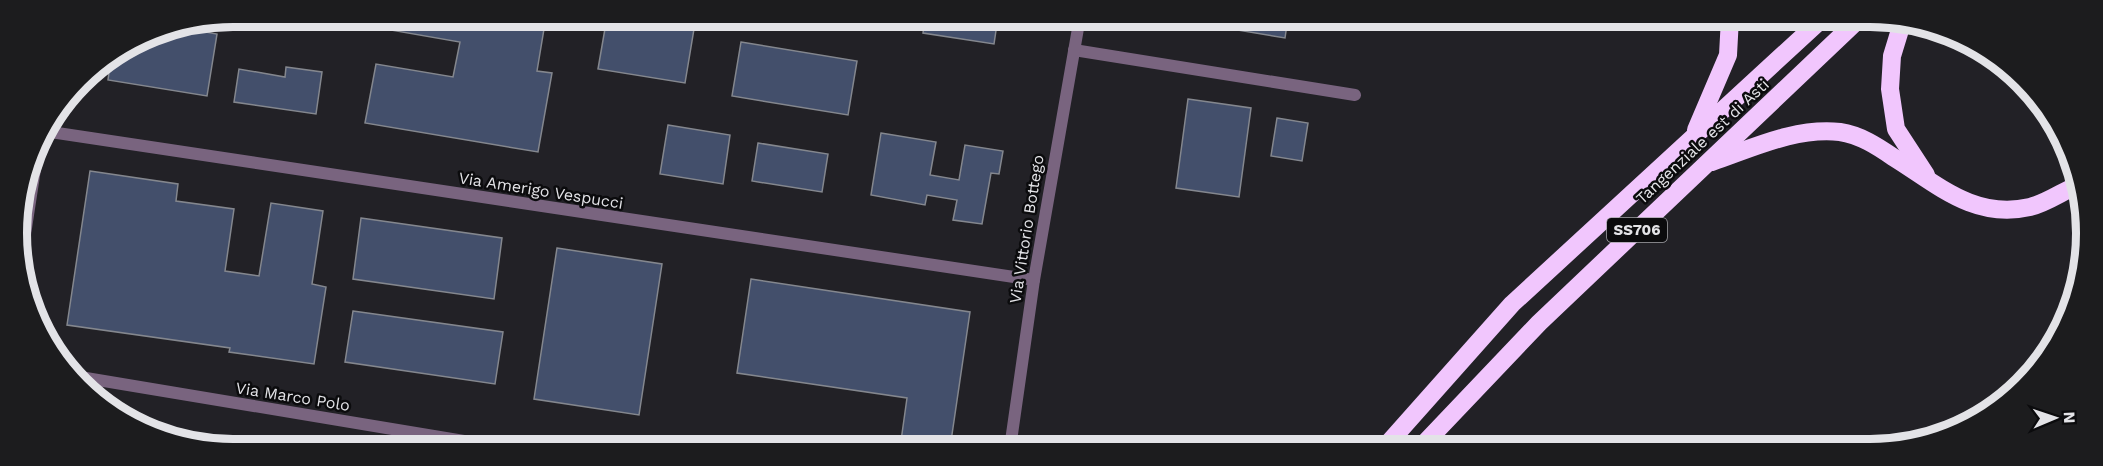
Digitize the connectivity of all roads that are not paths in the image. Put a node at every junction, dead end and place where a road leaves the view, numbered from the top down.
1 (1078, 27) edge
2 (1730, 27) edge
3 (1813, 27) edge
4 (1851, 27) edge
5 (1900, 29) edge
6 (1074, 50) junction
7 (1354, 95) dead end
8 (54, 132) edge
9 (1690, 140) junction
10 (1706, 165) junction
11 (1929, 179) junction
12 (2071, 188) edge
13 (31, 197) edge
14 (27, 222) edge
15 (1034, 280) junction
16 (86, 378) edge
17 (452, 439) edge
18 (1011, 439) edge
19 (1392, 439) edge
20 (1429, 439) edge

1 - 6 street, Via Vittorio Bottego
2 - 9 highway
3 - 9 highway, Tangenziale est di Asti / SS706
4 - 10 highway, Tangenziale est di Asti / SS706
5 - 11 highway
6 - 7 street
6 - 15 street, Via Vittorio Bottego
8 - 15 street, Via Amerigo Vespucci
9 - 19 highway, Tangenziale est di Asti / SS706
10 - 11 highway
10 - 20 highway, Tangenziale est di Asti / SS706
11 - 12 highway
13 - 14 street
15 - 18 street, Via Vittorio Bottego
16 - 17 street, Via Marco Polo

